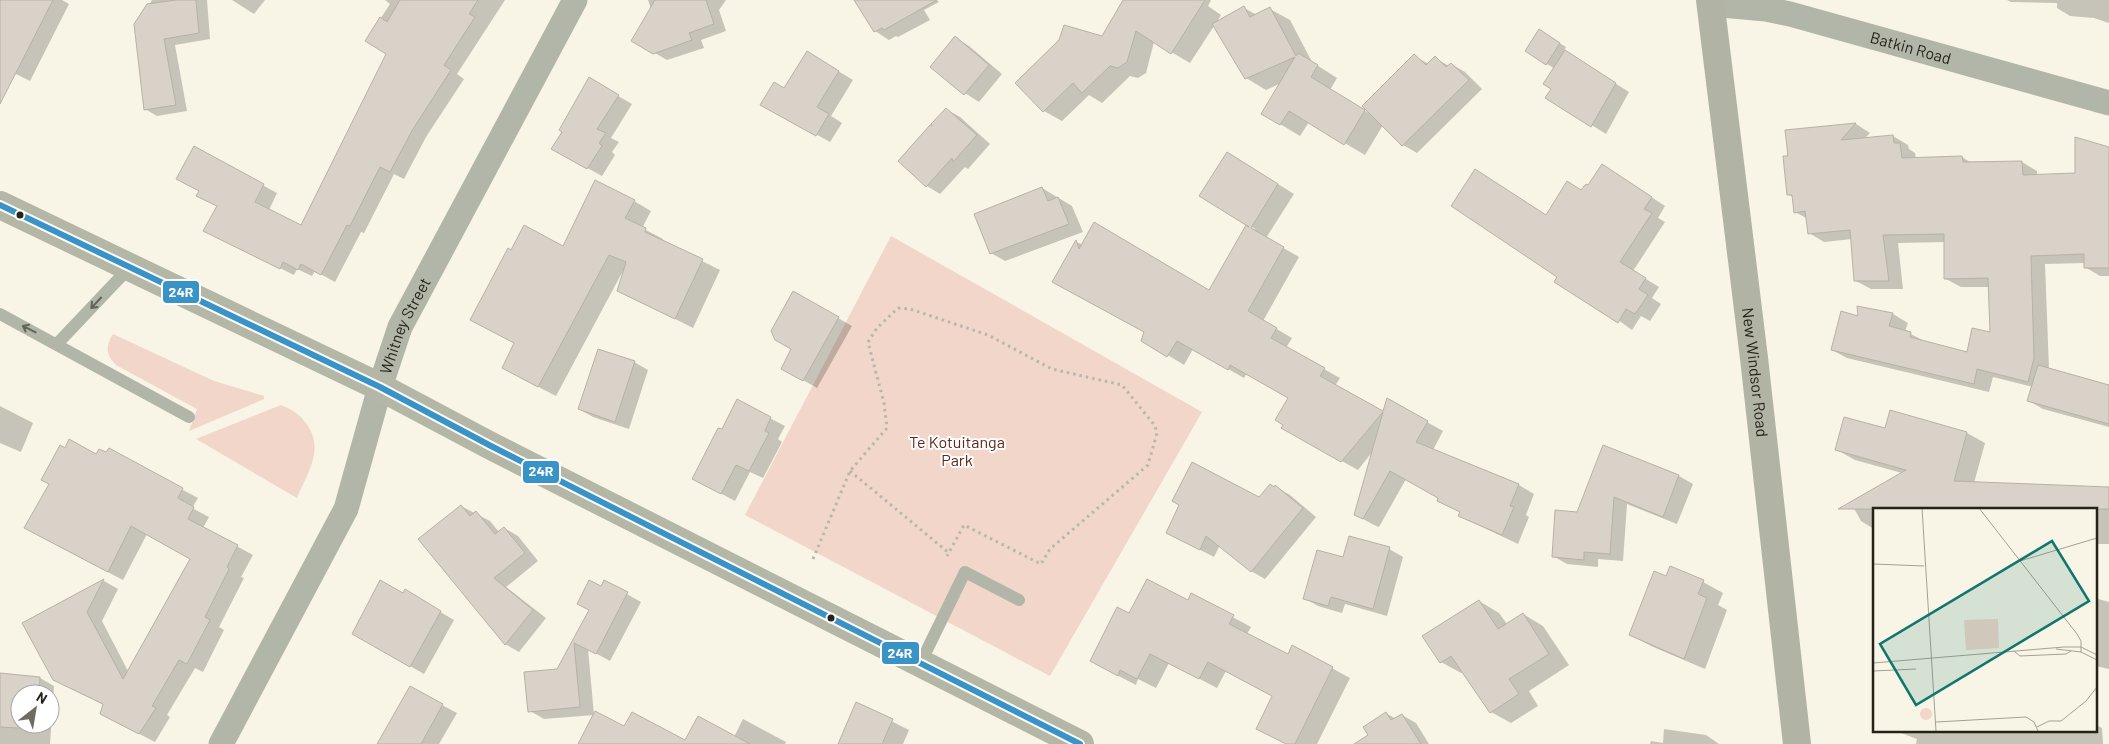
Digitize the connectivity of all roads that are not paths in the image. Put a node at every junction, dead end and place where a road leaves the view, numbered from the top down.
1 (575, 0) edge
2 (1710, 2) edge
3 (2109, 103) edge
4 (0, 205) edge
5 (129, 268) junction
6 (0, 314) edge
7 (57, 344) junction
8 (380, 387) junction
9 (190, 417) dead end
10 (1019, 600) dead end
11 (921, 662) junction
12 (221, 744) edge
13 (1080, 744) edge
14 (1797, 744) edge

1 - 8 street, Whitney Street
2 - 3 street, Batkin Road
2 - 14 main road, New Windsor Road
4 - 5 main road
5 -> 7 lane
5 - 8 main road
7 -> 6 lane
7 - 9 lane
8 - 11 main road
8 - 12 street, Whitney Street
10 - 11 lane
11 - 13 main road

